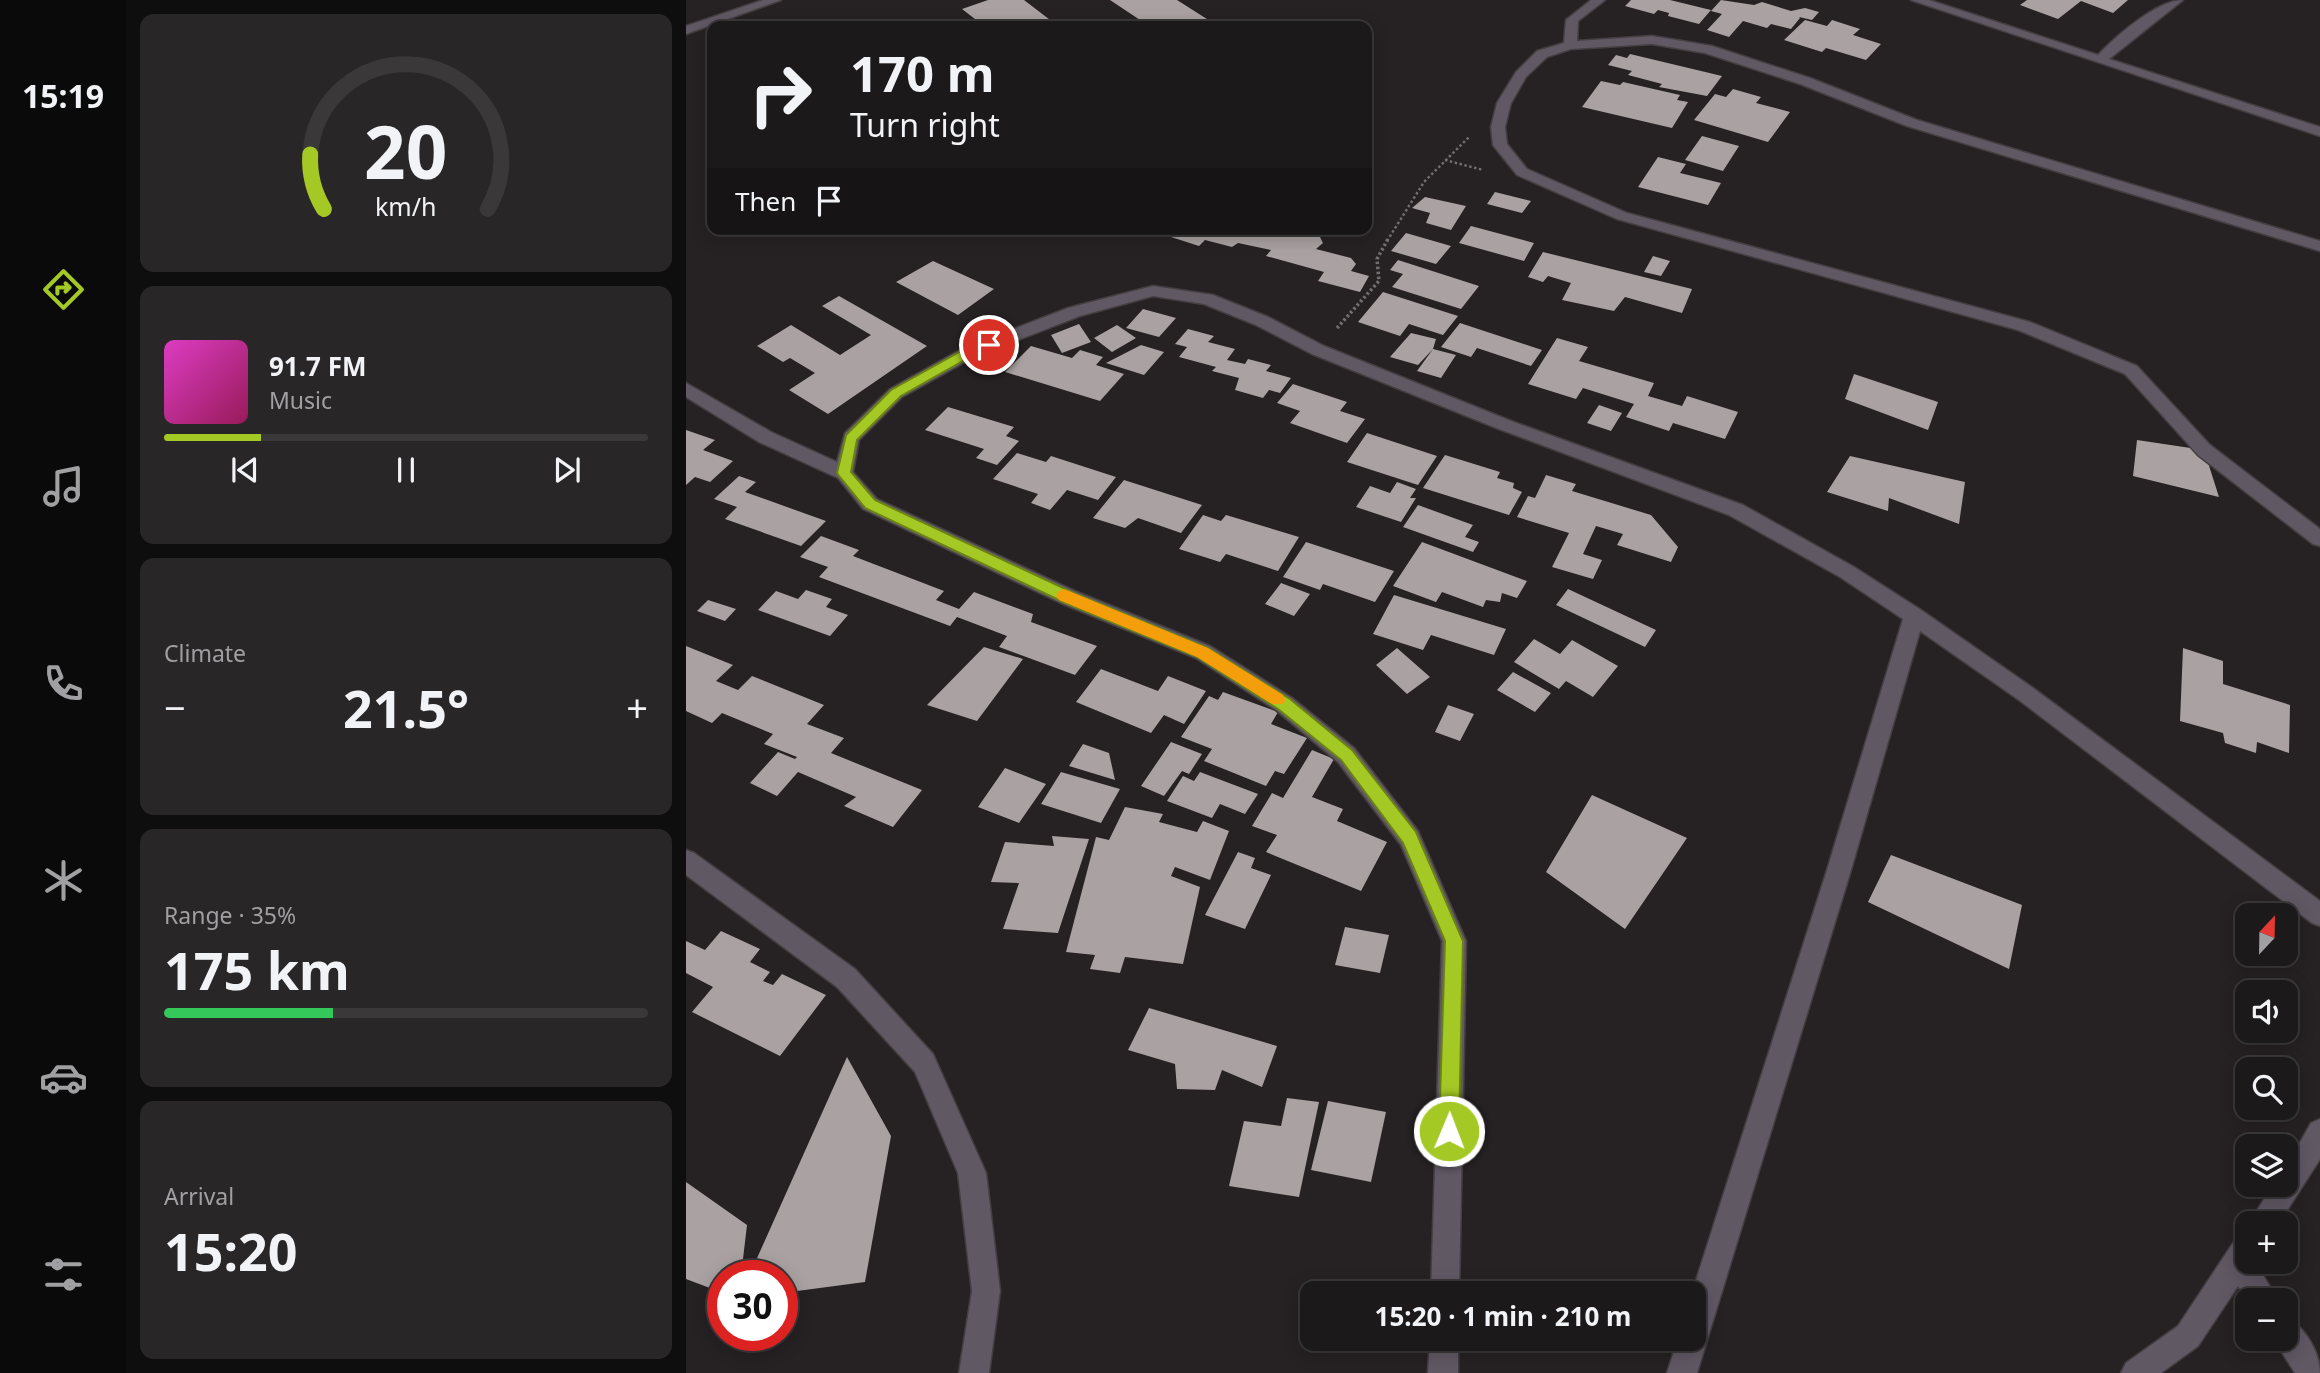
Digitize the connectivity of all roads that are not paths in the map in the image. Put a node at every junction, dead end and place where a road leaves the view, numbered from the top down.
1 (775, 0) edge
2 (1599, 0) edge
3 (1917, 0) edge
4 (2177, 0) edge
5 (713, 21) edge
6 (707, 23) edge
7 (686, 30) edge
8 (1570, 45) junction
9 (2101, 59) junction
10 (2320, 132) edge
11 (2320, 246) edge
12 (686, 389) edge
13 (844, 473) junction
14 (2320, 539) edge
15 (1914, 616) junction
16 (686, 861) edge
17 (2320, 915) edge
18 (2320, 1132) edge
19 (2271, 1211) edge
20 (2235, 1265) edge
21 (1445, 1281) edge
22 (1706, 1295) edge
23 (1444, 1351) edge
24 (1688, 1351) edge
25 (2298, 1351) edge
26 (974, 1373) edge
27 (1443, 1373) edge
28 (1682, 1373) edge
29 (2136, 1373) edge
30 (2312, 1373) edge

1 - 5 street
2 - 8 street
3 - 9 street
4 - 9 street
6 - 7 street
8 - 11 street
8 - 14 street
9 - 10 street
12 - 13 street
13 - 15 street
13 - 21 street
15 - 17 street
15 - 22 street
16 - 26 street
18 - 19 street
20 - 29 street
23 - 27 street
24 - 28 street
25 - 30 street

